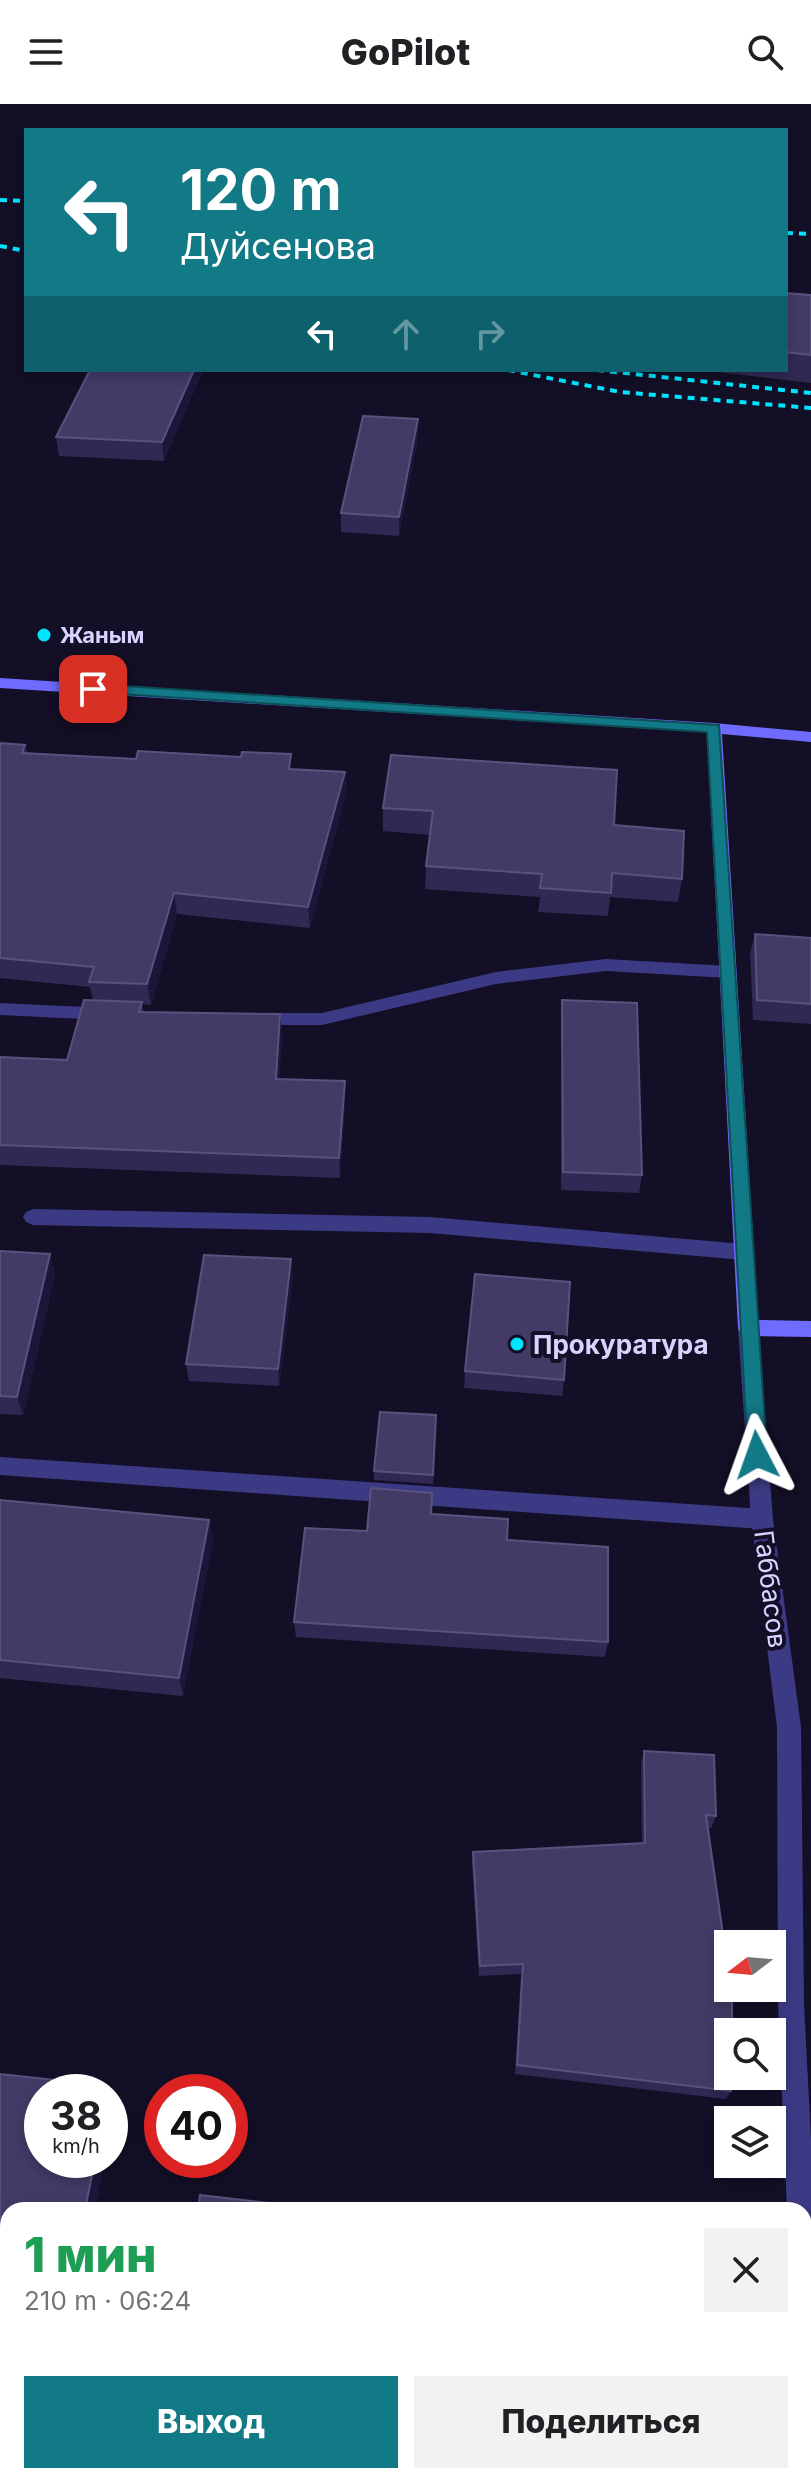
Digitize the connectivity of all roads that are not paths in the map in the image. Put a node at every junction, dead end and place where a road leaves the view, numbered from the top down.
1 (0, 683) edge
2 (714, 728) junction
3 (811, 737) edge
4 (728, 972) junction
5 (0, 1009) edge
6 (120, 1014) edge
7 (238, 1019) edge
8 (33, 1217) dead end
9 (744, 1252) junction
10 (748, 1328) junction
11 (811, 1329) edge
12 (0, 1466) edge
13 (762, 1519) junction
14 (801, 2202) edge

1 - 2 main road
2 - 3 main road
2 - 4 main road, Габбасов
4 - 7 street
4 - 9 main road, Габбасов
5 - 6 street
8 - 9 street
9 - 10 main road, Габбасов
10 - 11 main road
10 - 13 street, Габбасов
12 - 13 street
13 - 14 street, Габбасов

